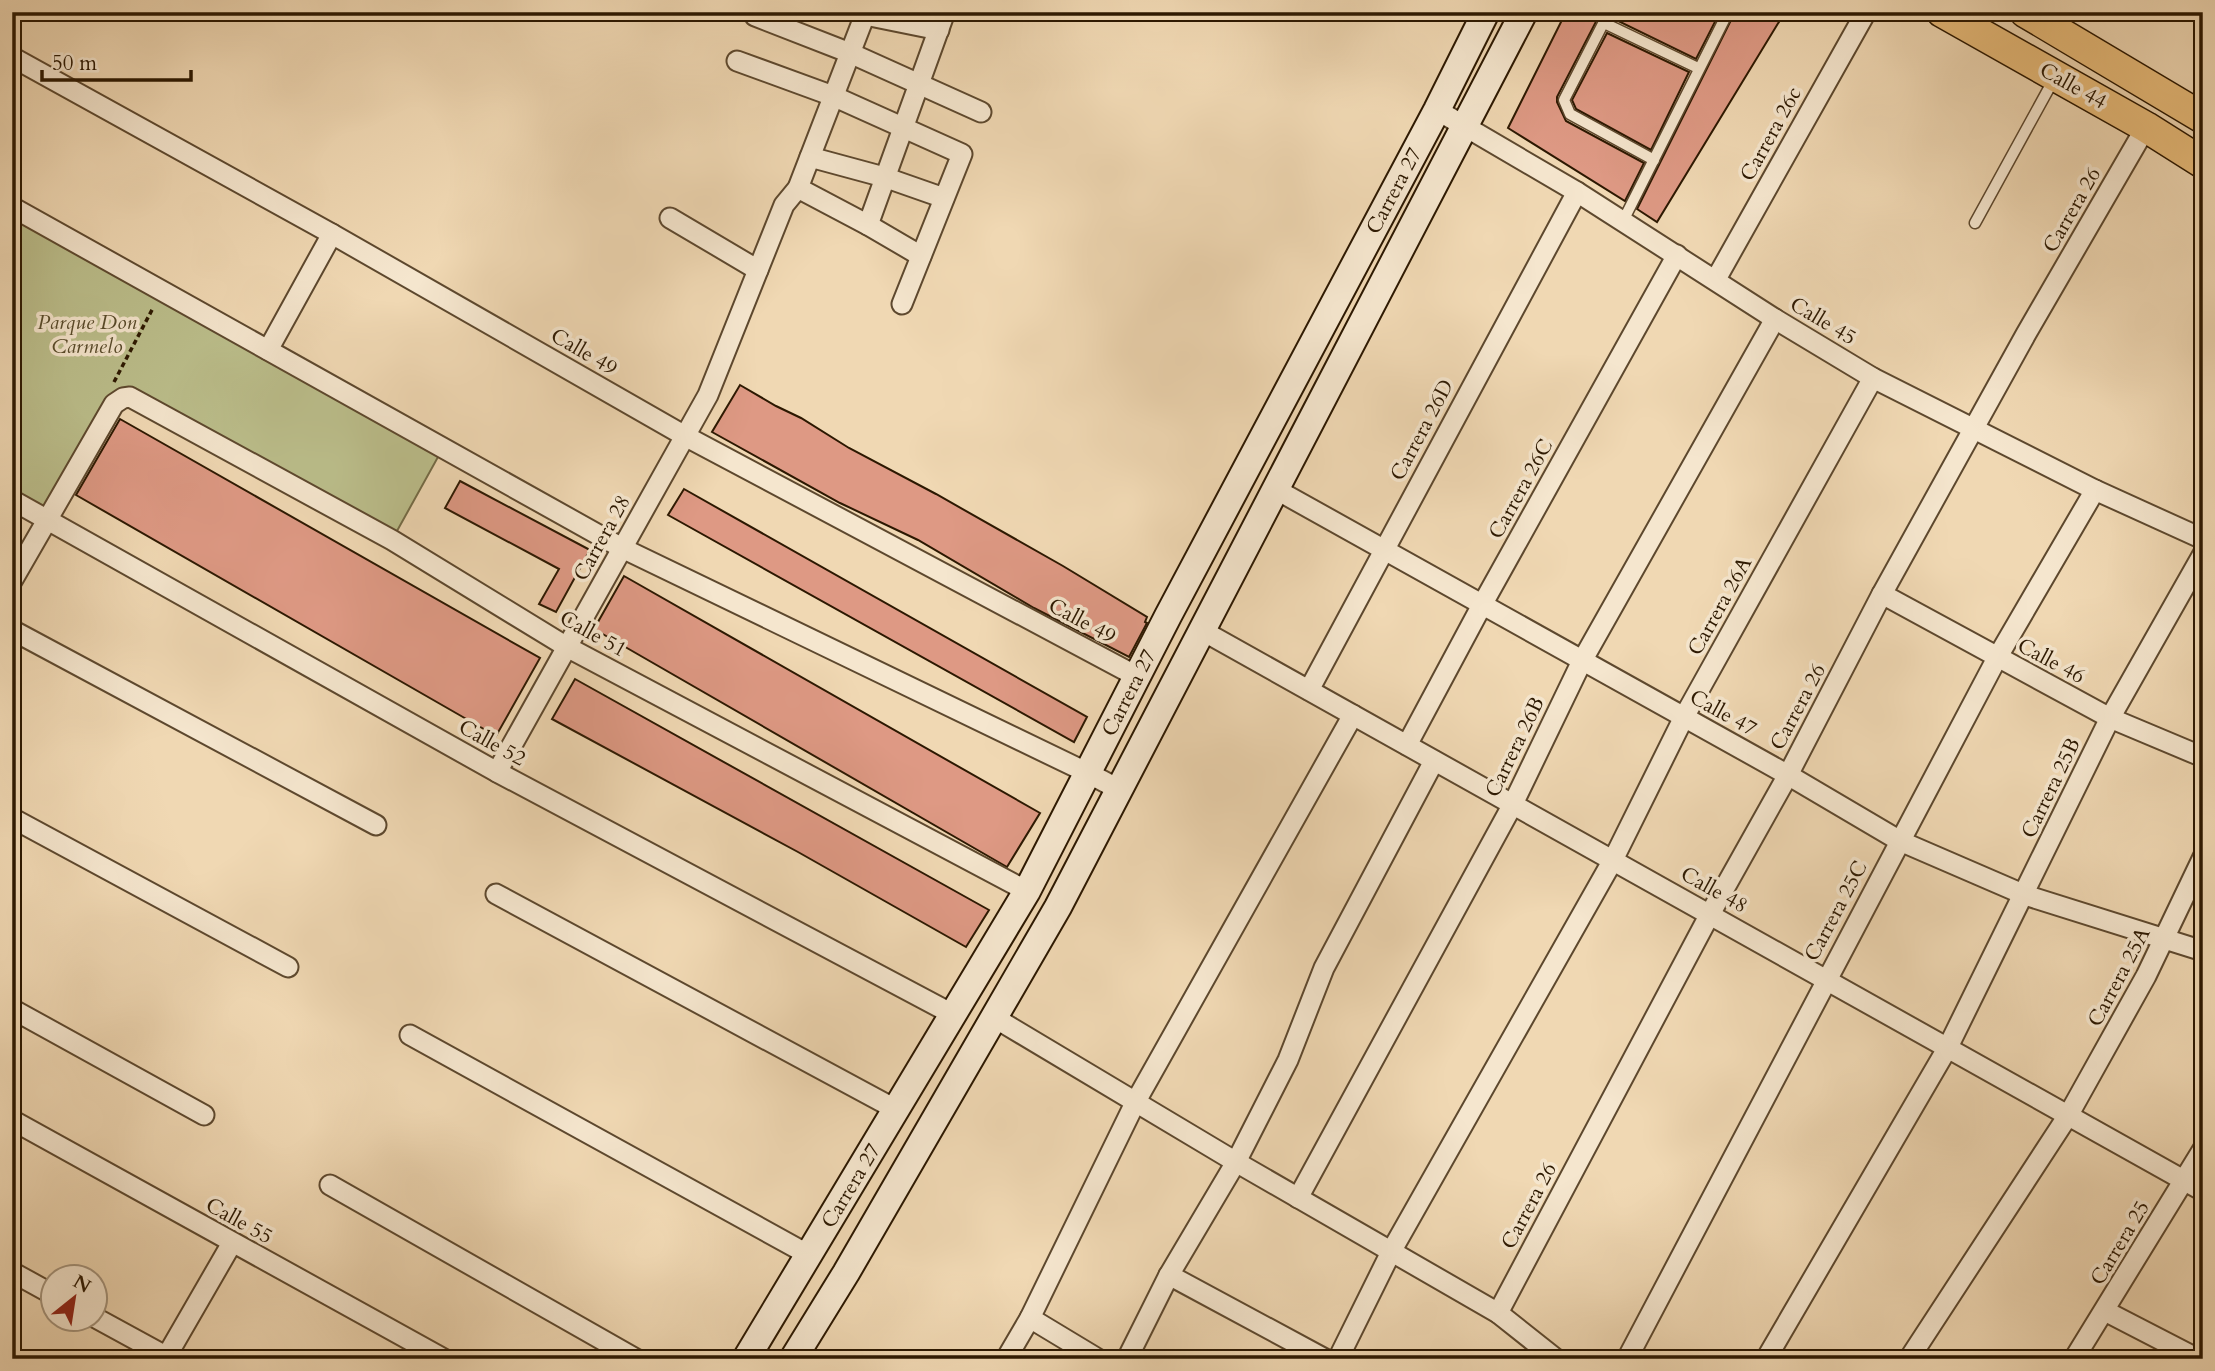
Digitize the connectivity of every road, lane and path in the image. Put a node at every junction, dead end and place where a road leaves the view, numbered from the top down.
1 (1486, 12) edge
2 (1524, 12) edge
3 (1609, 12) edge
4 (1728, 12) edge
5 (1866, 12) edge
6 (1942, 12) edge
7 (2025, 12) edge
8 (865, 14) edge
9 (755, 16) dead end
10 (942, 21) edge
11 (1604, 23) junction
12 (850, 53) junction
13 (12, 57) edge
14 (737, 61) dead end
15 (1698, 68) junction
16 (2056, 76) junction
17 (919, 84) junction
18 (833, 96) junction
19 (1437, 110) junction
20 (981, 112) dead end
21 (2203, 118) edge
22 (1466, 126) junction
23 (2146, 127) junction
24 (903, 128) junction
25 (810, 158) junction
26 (1654, 160) junction
27 (2203, 163) edge
28 (884, 177) junction
29 (798, 188) junction
30 (1577, 192) junction
31 (944, 198) junction
32 (12, 207) edge
33 (670, 218) dead end
34 (1623, 221) junction
35 (1975, 223) dead end
36 (868, 225) junction
37 (332, 234) junction
38 (1677, 255) junction
39 (921, 256) junction
40 (758, 270) junction
41 (1716, 279) junction
42 (162, 291) junction
43 (902, 304) dead end
44 (1775, 319) junction
45 (268, 350) junction
46 (1873, 378) junction
47 (123, 398) junction
48 (1974, 429) junction
49 (685, 436) junction
50 (1277, 490) junction
51 (2095, 490) junction
52 (12, 500) edge
53 (47, 519) junction
54 (2203, 539) edge
55 (622, 548) junction
56 (1383, 550) junction
57 (2203, 554) edge
58 (12, 581) edge
59 (1882, 594) junction
60 (1482, 605) junction
61 (12, 631) edge
62 (1203, 631) junction
63 (567, 647) junction
64 (1997, 658) junction
65 (1582, 661) junction
66 (1138, 677) junction
67 (1309, 691) junction
68 (1353, 715) junction
69 (1684, 718) junction
70 (2110, 718) junction
71 (1407, 745) junction
72 (2203, 757) edge
73 (1434, 761) junction
74 (497, 772) junction
75 (1088, 773) junction
76 (1788, 775) junction
77 (1120, 790) junction
78 (1513, 804) junction
79 (12, 818) edge
80 (376, 825) dead end
81 (1900, 841) junction
82 (2203, 857) edge
83 (1613, 860) junction
84 (1027, 891) junction
85 (496, 894) dead end
86 (2025, 895) junction
87 (1710, 914) junction
88 (2166, 939) junction
89 (2203, 951) edge
90 (288, 967) dead end
91 (1826, 979) junction
92 (12, 1009) edge
93 (954, 1016) junction
94 (995, 1018) junction
95 (410, 1035) dead end
96 (1948, 1047) junction
97 (1136, 1101) junction
98 (897, 1110) junction
99 (2069, 1114) junction
100 (204, 1115) dead end
101 (12, 1120) edge
102 (2203, 1149) edge
103 (1236, 1162) junction
104 (2186, 1180) junction
105 (330, 1185) dead end
106 (2203, 1191) edge
107 (1298, 1198) junction
108 (232, 1243) junction
109 (1392, 1250) junction
110 (809, 1255) junction
111 (12, 1272) edge
112 (1169, 1275) junction
113 (38, 1286) edge
114 (2105, 1311) junction
115 (1498, 1312) junction
116 (1030, 1318) junction
117 (108, 1325) edge
118 (168, 1358) edge
119 (444, 1359) edge
120 (636, 1359) edge
121 (746, 1359) edge
122 (793, 1359) edge
123 (1006, 1359) edge
124 (1098, 1359) edge
125 (1127, 1359) edge
126 (1325, 1359) edge
127 (1338, 1359) edge
128 (1556, 1359) edge
129 (1627, 1359) edge
130 (1766, 1359) edge
131 (1909, 1359) edge
132 (2074, 1359) edge
133 (2198, 1359) edge

1 - 19 street, Carrera 27
2 - 22 street, Carrera 27
3 - 11 lane
4 - 15 lane
5 - 41 street, Carrera 26c
6 - 16 main road, Calle 44
7 - 21 main road, Calle 44
8 - 10 street
8 - 12 street, Carrera 28
9 - 12 street
10 - 17 street
11 - 15 lane
11 - 26 lane
12 - 17 street
12 - 18 street, Carrera 28
13 - 37 street, Calle 49
14 - 18 street
15 - 26 lane
16 - 23 main road, Calle 44
16 - 35 lane
17 - 20 street
17 - 24 street
18 - 24 street
18 - 25 street, Carrera 28
19 - 22 street, Calle 45
19 - 66 street, Carrera 27
22 - 30 street, Calle 45
22 - 50 street, Carrera 27
23 - 27 main road, Calle 44
23 - 48 street, Carrera 26
24 - 28 street
24 - 31 street
25 - 28 street
25 - 29 street, Carrera 28
26 - 34 lane
28 - 31 street
28 - 36 street
29 - 36 street
29 - 40 street, Carrera 28
30 - 34 street, Calle 45
30 - 56 street, Carrera 26D
31 - 39 street
32 - 42 street
33 - 40 street
34 - 38 street, Calle 45
36 - 39 street
37 - 45 street
37 - 49 street, Calle 49
38 - 41 street, Calle 45
38 - 60 street, Carrera 26C
39 - 43 street
40 - 49 street, Carrera 28
41 - 44 street, Calle 45
42 - 45 street
42 - 47 path
44 - 46 street, Calle 45
44 - 65 street, Carrera 26B
45 - 55 street
46 - 48 street, Calle 45
46 - 69 street, Carrera 26A
47 - 53 street
47 - 63 street, Calle 51
48 - 51 street, Calle 45
48 - 59 street, Carrera 26
49 - 55 street, Carrera 28
49 - 66 street, Calle 49
50 - 56 street, Calle 47
50 - 62 street, Carrera 27
51 - 54 street, Calle 45
51 - 64 street, Carrera 25C
52 - 53 street, Calle 52
53 - 58 street
53 - 74 street, Calle 52
55 - 63 street, Carrera 28
55 - 75 street
56 - 60 street, Calle 47
56 - 67 street, Carrera 26D
57 - 70 street, Carrera 25B
59 - 64 street, Calle 46
59 - 76 street, Carrera 26
60 - 65 street, Calle 47
60 - 71 street, Carrera 26C
61 - 80 street
62 - 67 street, Calle 48
62 - 77 street, Carrera 27
63 - 74 street, Carrera 28
63 - 84 street, Calle 51
64 - 70 street, Calle 46
64 - 81 street, Carrera 25C
65 - 69 street, Calle 47
65 - 78 street, Carrera 26B
66 - 75 street, Carrera 27
67 - 68 street, Calle 48
68 - 71 street, Calle 48
68 - 97 street
69 - 76 street, Calle 47
69 - 83 street, Carrera 26A
70 - 72 street, Calle 46
70 - 86 street, Carrera 25B
71 - 73 street, Calle 48
73 - 78 street, Calle 48
73 - 103 street
74 - 93 street, Calle 52
75 - 77 street
75 - 84 street, Carrera 27
76 - 81 street, Calle 47
76 - 87 street, Carrera 26
77 - 94 street, Carrera 27
78 - 83 street, Calle 48
78 - 107 street, Carrera 26B
79 - 90 street
81 - 86 street, Calle 47
81 - 91 street, Carrera 25C
82 - 88 street, Carrera 25A
83 - 87 street, Calle 48
83 - 109 street, Carrera 26A
84 - 93 street, Carrera 27
85 - 98 street
86 - 88 street, Calle 47
86 - 96 street, Carrera 25B
87 - 91 street, Calle 48
87 - 115 street, Carrera 26
88 - 89 street, Calle 47
88 - 99 street, Carrera 25A
91 - 96 street, Calle 48
91 - 129 street, Carrera 25C
92 - 100 street
93 - 98 street, Carrera 27
94 - 97 street
94 - 122 street, Carrera 27
95 - 110 street
96 - 99 street, Calle 48
96 - 130 street, Carrera 25B
97 - 103 street
97 - 116 street
98 - 110 street, Carrera 27
99 - 104 street, Calle 48
99 - 131 street, Carrera 25A
101 - 108 street, Calle 55
102 - 104 street, Carrera 25
103 - 107 street
103 - 112 street
104 - 106 street, Calle 48
104 - 114 street, Carrera 25
105 - 120 street
107 - 109 street
108 - 118 street
108 - 119 street, Calle 55
109 - 115 street
109 - 127 street, Carrera 26A
110 - 121 street, Carrera 27
111 - 113 street
112 - 125 street
112 - 126 street
114 - 132 street, Carrera 25
114 - 133 street
115 - 128 street
116 - 123 street
116 - 124 street
117 - 118 street

